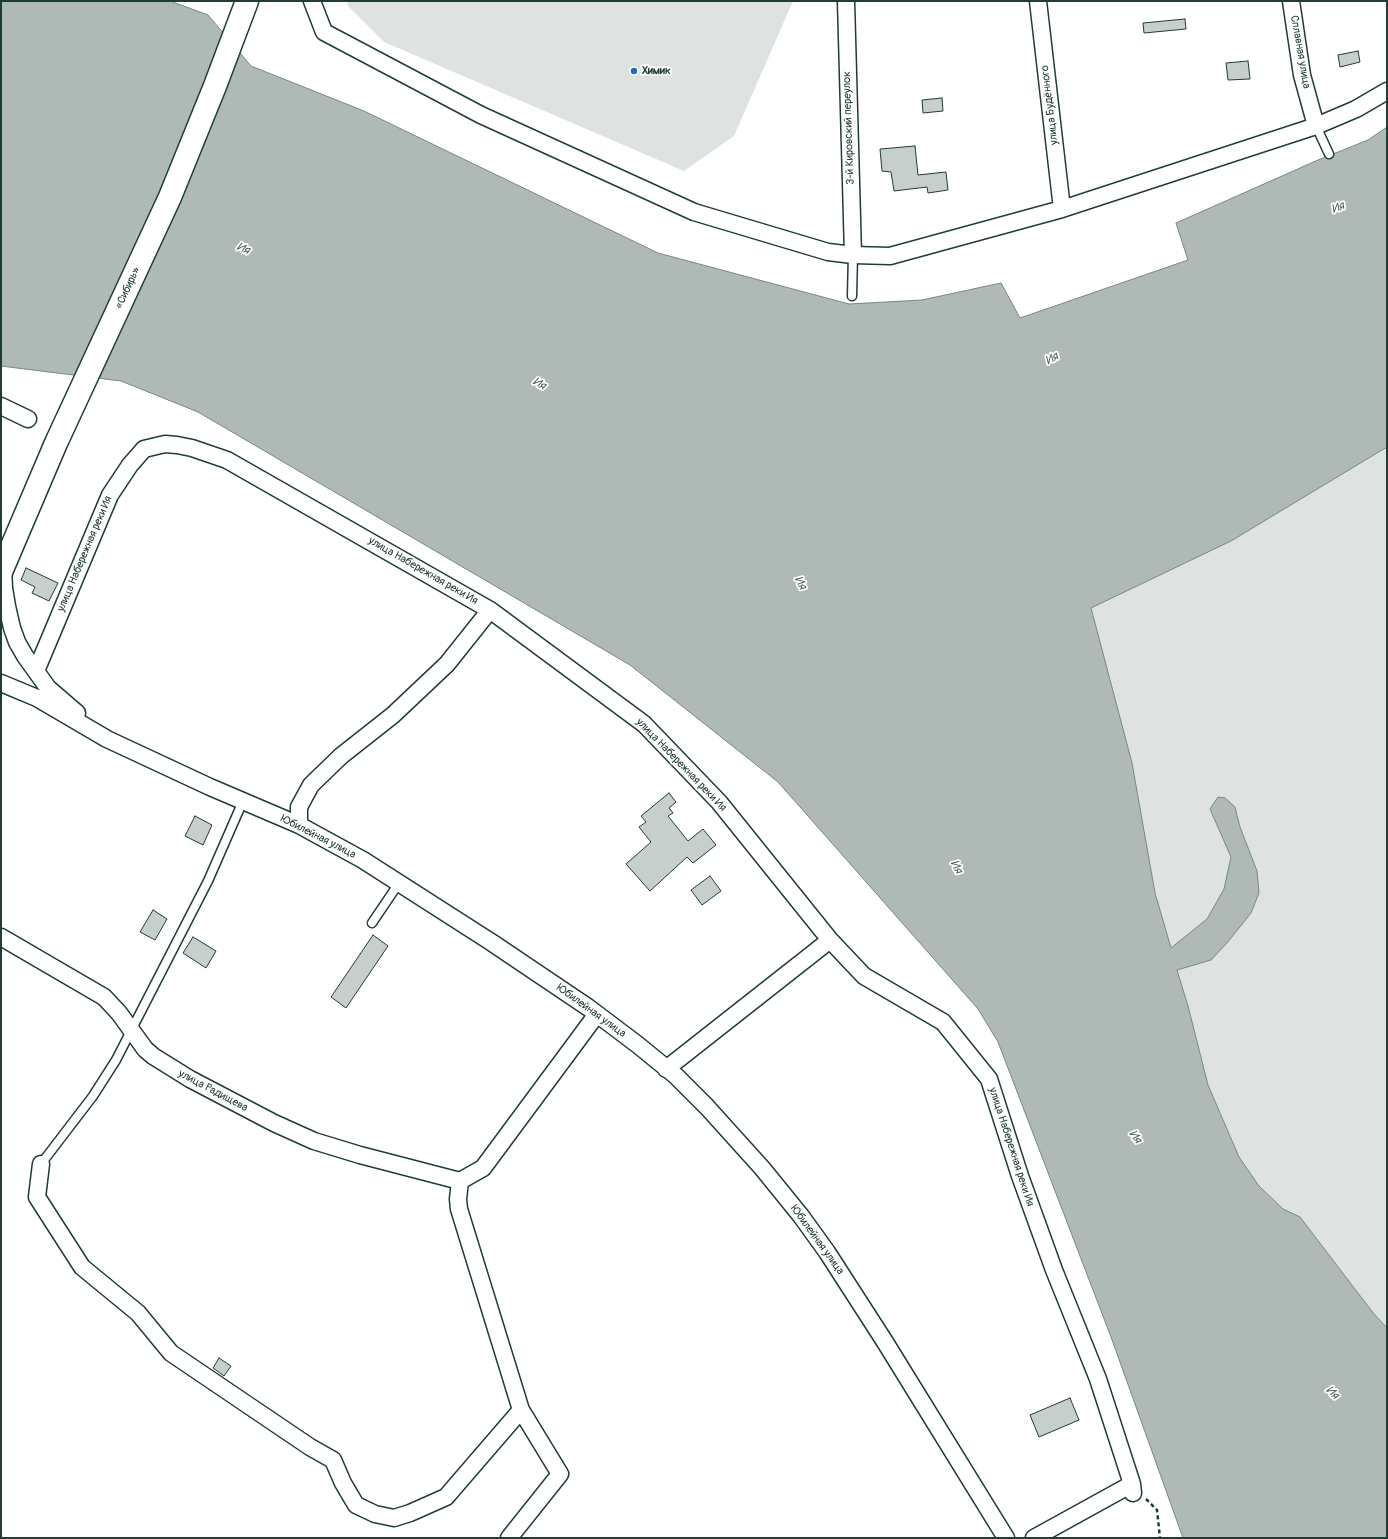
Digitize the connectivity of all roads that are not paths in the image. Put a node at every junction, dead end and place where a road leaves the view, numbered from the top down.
1 (247, 1) edge
2 (312, 1) edge
3 (846, 1) edge
4 (1038, 1) edge
5 (1291, 1) edge
6 (1387, 91) edge
7 (1316, 126) junction
8 (1329, 154) dead end
9 (1062, 209) junction
10 (854, 255) junction
11 (852, 296) dead end
12 (1, 406) edge
13 (28, 419) dead end
14 (2, 570) edge
15 (490, 610) junction
16 (36, 671) junction
17 (1, 683) edge
18 (107, 739) junction
19 (242, 801) junction
20 (299, 825) junction
21 (399, 883) junction
22 (372, 924) dead end
23 (1, 937) edge
24 (830, 940) junction
25 (597, 1014) junction
26 (132, 1030) junction
27 (666, 1069) junction
28 (41, 1164) joint
29 (460, 1181) junction
30 (521, 1410) junction
31 (509, 1538) edge
32 (1006, 1538) edge
33 (1034, 1538) edge

1 - 14 highway, «Сибирь»
2 - 10 street
3 - 10 street, 3-й Кировский переулок
4 - 9 street, улица Будённого
5 - 7 street, Сплавная улица
6 - 7 street
7 - 8 lane
7 - 9 street
9 - 10 street
10 - 11 lane
12 - 13 street
14 - 16 street
15 - 16 street, улица Набережная реки Ия
15 - 20 street
15 - 24 street, улица Набережная реки Ия
16 - 18 street
17 - 18 street, Юбилейная улица
18 - 19 street, Юбилейная улица
19 - 20 street, Юбилейная улица
19 - 26 lane
20 - 21 street, Юбилейная улица
21 - 22 lane
21 - 25 street, Юбилейная улица
23 - 26 street, улица Радищева
24 - 27 street
24 - 33 street, улица Набережная реки Ия
25 - 27 street, Юбилейная улица
25 - 29 street
26 - 28 lane
26 - 29 street, улица Радищева
27 - 32 street, Юбилейная улица
28 - 30 street
29 - 30 street
30 - 31 street

